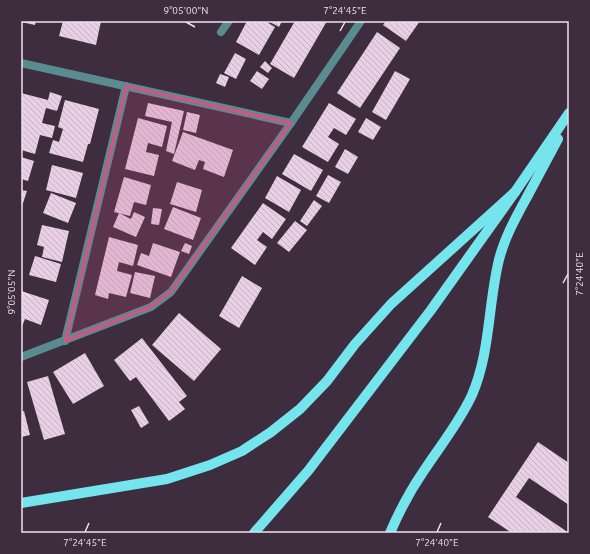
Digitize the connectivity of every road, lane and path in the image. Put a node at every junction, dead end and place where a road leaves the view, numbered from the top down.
1 (229, 21) edge
2 (361, 21) edge
3 (221, 32) dead end
4 (21, 63) edge
5 (126, 86) junction
6 (569, 114) edge
7 (569, 118) edge
8 (291, 123) junction
9 (515, 192) junction
10 (65, 341) junction
11 (21, 357) edge
12 (21, 503) edge
13 (254, 533) edge
14 (390, 533) edge

1 - 3 street
2 - 8 street
4 - 5 street
5 - 8 street
5 - 10 street
6 - 9 main road
7 - 14 main road
8 - 10 street
9 - 12 main road
9 - 13 main road
10 - 11 street

